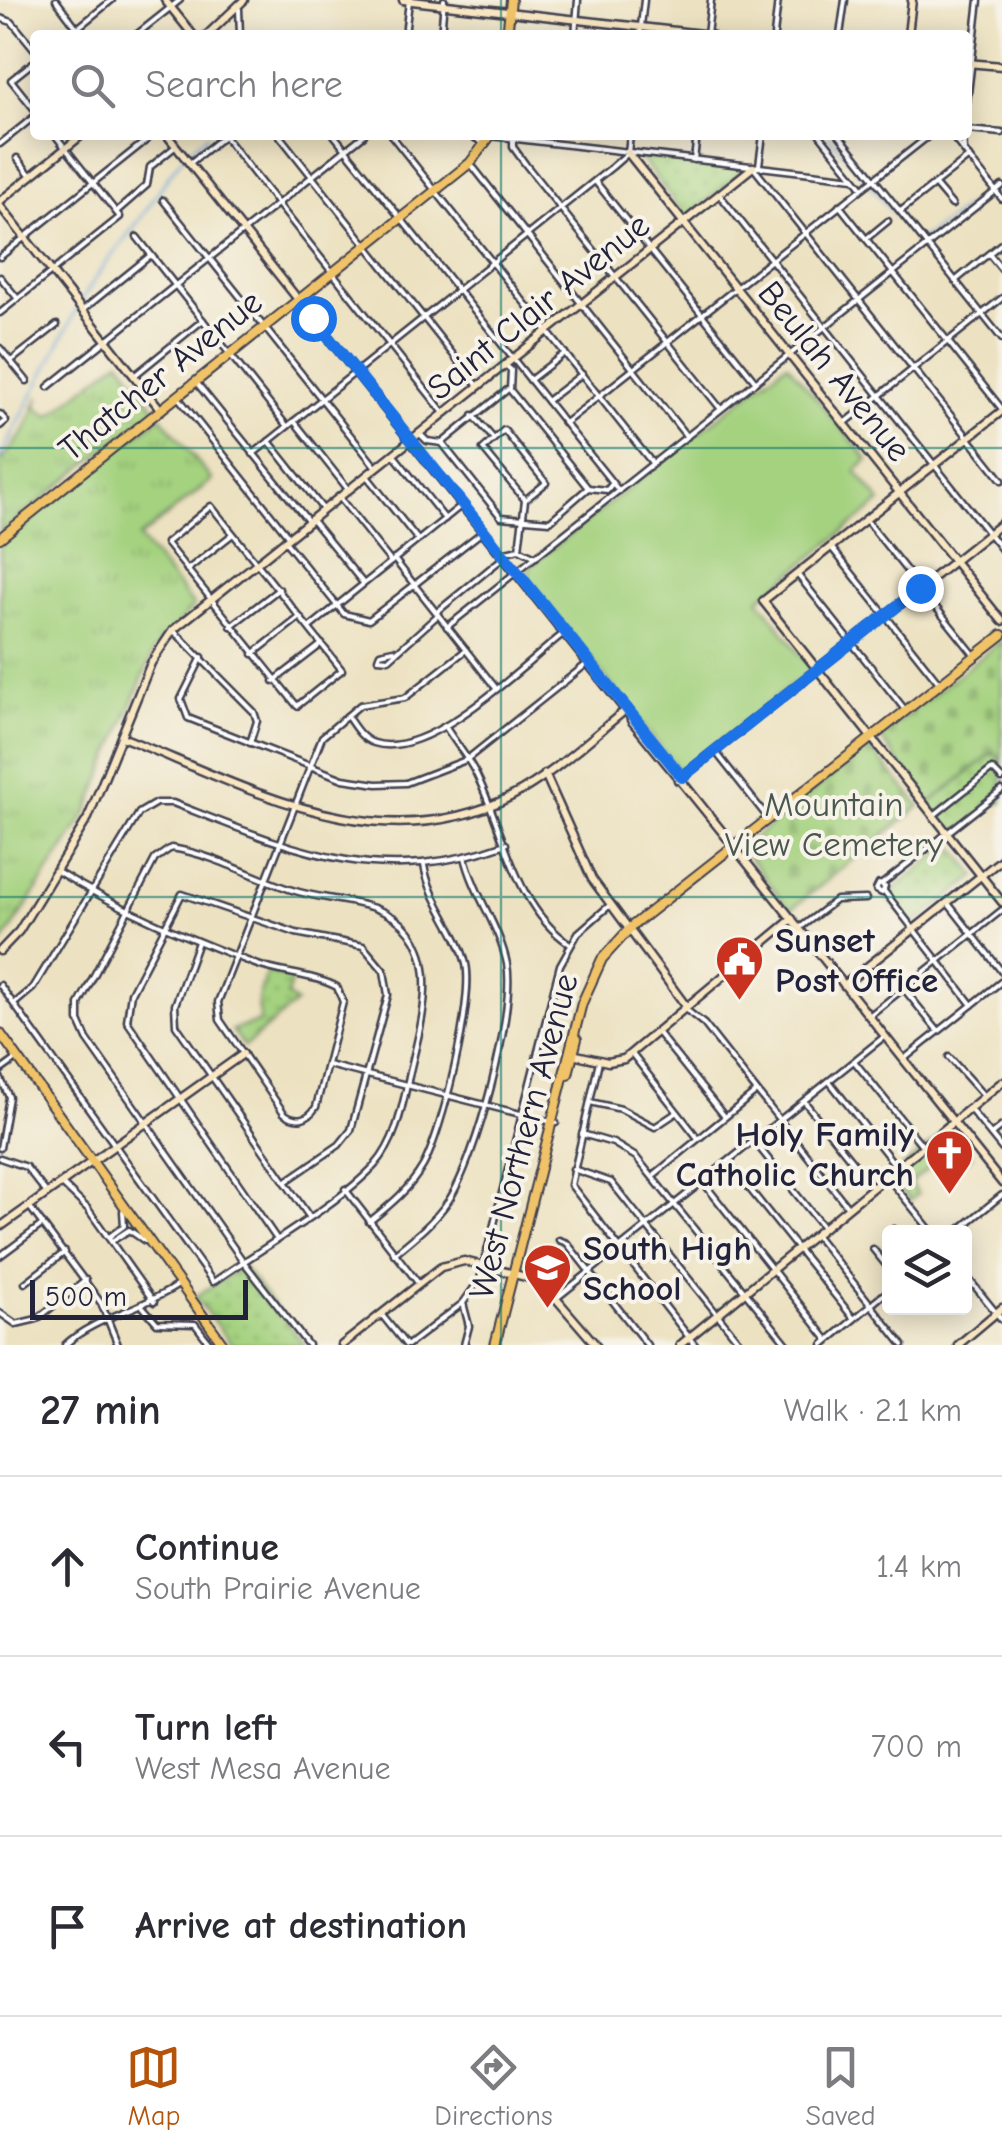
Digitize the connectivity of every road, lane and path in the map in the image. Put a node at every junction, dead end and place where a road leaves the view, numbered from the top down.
1 (56, 0) edge
2 (111, 0) edge
3 (180, 0) edge
4 (244, 0) edge
5 (406, 0) edge
6 (511, 0) edge
7 (578, 0) edge
8 (644, 0) edge
9 (711, 0) edge
10 (778, 0) edge
11 (845, 0) edge
12 (912, 0) edge
13 (979, 0) edge
14 (444, 2) edge
15 (168, 4) edge
16 (239, 9) junction
17 (509, 12) junction
18 (0, 18) edge
19 (576, 20) junction
20 (78, 27) junction
21 (74, 30) edge
22 (81, 30) edge
23 (141, 30) edge
24 (188, 30) edge
25 (214, 30) edge
26 (240, 30) edge
27 (405, 30) edge
28 (441, 30) edge
29 (507, 30) edge
30 (575, 30) edge
31 (634, 30) edge
32 (640, 30) edge
33 (708, 30) edge
34 (775, 30) edge
35 (841, 30) edge
36 (909, 30) edge
37 (30, 44) edge
38 (972, 44) edge
39 (972, 63) edge
40 (30, 65) edge
41 (1002, 66) edge
42 (30, 106) edge
43 (30, 117) edge
44 (972, 132) edge
45 (1002, 134) edge
46 (59, 140) edge
47 (76, 140) edge
48 (148, 140) edge
49 (171, 140) edge
50 (219, 140) edge
51 (227, 140) edge
52 (283, 140) edge
53 (338, 140) edge
54 (358, 140) edge
55 (395, 140) edge
56 (477, 140) edge
57 (487, 140) edge
58 (513, 140) joint
59 (629, 140) edge
60 (696, 140) edge
61 (762, 140) edge
62 (824, 140) edge
63 (842, 140) edge
64 (923, 140) edge
65 (955, 140) edge
66 (965, 140) edge
67 (0, 144) edge
68 (485, 146) junction
69 (66, 148) junction
70 (178, 149) junction
71 (346, 149) junction
72 (964, 151) junction
73 (628, 153) junction
74 (969, 157) junction
75 (17, 158) dead end
76 (694, 160) junction
77 (189, 163) junction
78 (470, 163) junction
79 (756, 167) junction
80 (32, 176) junction
81 (312, 176) junction
82 (854, 178) junction
83 (595, 180) junction
84 (94, 183) junction
85 (867, 183) junction
86 (934, 185) junction
87 (1002, 186) edge
88 (435, 191) junction
89 (996, 191) junction
90 (719, 194) junction
91 (1002, 199) edge
92 (163, 200) dead end
93 (0, 204) edge
94 (278, 204) junction
95 (839, 205) junction
96 (952, 206) dead end
97 (561, 208) junction
98 (900, 212) junction
99 (118, 215) junction
100 (401, 218) junction
101 (888, 221) dead end
102 (684, 222) junction
103 (244, 231) junction
104 (804, 233) junction
105 (527, 234) junction
106 (136, 237) dead end
107 (25, 238) junction
108 (866, 239) junction
109 (1002, 243) edge
110 (366, 245) junction
111 (928, 246) junction
112 (650, 249) junction
113 (989, 254) junction
114 (151, 256) junction
115 (0, 257) edge
116 (209, 258) junction
117 (770, 260) junction
118 (492, 262) junction
119 (1002, 270) edge
120 (52, 272) junction
121 (332, 272) junction
122 (892, 273) junction
123 (0, 276) edge
124 (615, 276) junction
125 (955, 281) junction
126 (175, 285) junction
127 (736, 287) junction
128 (458, 289) junction
129 (1002, 298) edge
130 (18, 299) junction
131 (298, 300) junction
132 (858, 300) junction
133 (581, 304) junction
134 (80, 306) junction
135 (0, 313) edge
136 (702, 314) junction
137 (982, 314) junction
138 (424, 317) junction
139 (203, 320) junction
140 (58, 325) dead end
141 (264, 328) junction
142 (824, 328) junction
143 (547, 331) junction
144 (107, 340) junction
145 (1002, 340) edge
146 (667, 342) junction
147 (948, 342) junction
148 (390, 344) junction
149 (0, 348) edge
150 (564, 353) junction
151 (230, 354) junction
152 (790, 355) junction
153 (513, 358) junction
154 (11, 361) junction
155 (519, 366) junction
156 (508, 367) junction
157 (633, 369) junction
158 (914, 369) junction
159 (356, 371) junction
160 (582, 374) junction
161 (134, 376) junction
162 (530, 380) junction
163 (27, 381) dead end
164 (196, 382) junction
165 (756, 382) junction
166 (478, 386) junction
167 (48, 387) dead end
168 (510, 390) junction
169 (178, 396) junction
170 (599, 396) junction
171 (879, 396) junction
172 (322, 399) junction
173 (547, 401) junction
174 (722, 409) junction
175 (161, 410) junction
176 (1002, 410) edge
177 (444, 413) junction
178 (0, 414) edge
179 (474, 415) junction
180 (294, 421) junction
181 (564, 423) junction
182 (845, 423) junction
183 (0, 426) edge
184 (288, 426) junction
185 (419, 433) junction
186 (687, 437) junction
187 (493, 438) junction
188 (968, 438) junction
189 (410, 440) junction
190 (270, 441) junction
191 (442, 443) junction
192 (253, 454) junction
193 (393, 454) junction
194 (653, 464) junction
195 (934, 465) junction
196 (376, 467) junction
197 (366, 475) junction
198 (1002, 480) edge
199 (613, 483) junction
200 (588, 488) junction
201 (348, 489) junction
202 (607, 490) junction
203 (619, 491) junction
204 (900, 492) junction
205 (338, 497) junction
206 (611, 498) junction
207 (525, 500) junction
208 (462, 505) junction
209 (323, 509) junction
210 (445, 519) junction
211 (310, 520) junction
212 (523, 520) junction
213 (866, 520) junction
214 (1002, 522) edge
215 (484, 532) junction
216 (989, 533) junction
217 (234, 534) junction
218 (0, 538) edge
219 (286, 538) junction
220 (418, 540) junction
221 (831, 547) junction
222 (519, 549) junction
223 (1002, 550) edge
224 (502, 555) junction
225 (536, 557) junction
226 (392, 560) junction
227 (954, 560) junction
228 (256, 562) junction
229 (187, 570) junction
230 (516, 572) junction
231 (797, 574) junction
232 (364, 583) junction
233 (415, 586) junction
234 (920, 588) junction
235 (278, 589) junction
236 (210, 599) junction
237 (336, 605) junction
238 (437, 614) junction
239 (886, 615) junction
240 (300, 616) junction
241 (1002, 621) edge
242 (231, 626) junction
243 (309, 627) junction
244 (447, 627) junction
245 (174, 630) junction
246 (564, 632) junction
247 (1002, 634) edge
248 (852, 642) junction
249 (322, 644) junction
250 (394, 650) dead end
251 (466, 650) junction
252 (253, 654) junction
253 (974, 656) junction
254 (202, 657) junction
255 (588, 663) junction
256 (818, 669) junction
257 (274, 681) junction
258 (940, 684) junction
259 (495, 687) junction
260 (626, 710) junction
261 (906, 712) junction
262 (346, 715) junction
263 (445, 726) junction
264 (122, 737) junction
265 (872, 738) junction
266 (250, 744) junction
267 (715, 752) junction
268 (466, 760) junction
269 (310, 767) junction
270 (545, 774) junction
271 (680, 778) junction
272 (1002, 780) edge
273 (1002, 790) edge
274 (295, 806) junction
275 (490, 806) junction
276 (934, 816) junction
277 (770, 820) junction
278 (720, 832) junction
279 (948, 835) junction
280 (747, 838) junction
281 (279, 844) junction
282 (506, 844) junction
283 (733, 847) junction
284 (464, 857) junction
285 (1002, 858) edge
286 (716, 859) junction
287 (746, 860) junction
288 (424, 864) junction
289 (56, 870) junction
290 (981, 875) junction
291 (694, 879) junction
292 (265, 881) junction
293 (881, 890) junction
294 (91, 892) junction
295 (947, 902) junction
296 (1002, 902) edge
297 (610, 906) junction
298 (1002, 910) edge
299 (126, 911) junction
300 (251, 918) junction
301 (792, 919) junction
302 (163, 928) junction
303 (800, 928) junction
304 (913, 930) junction
305 (628, 932) junction
306 (972, 934) junction
307 (198, 942) junction
308 (570, 944) junction
309 (0, 951) edge
310 (236, 956) junction
311 (938, 962) junction
312 (1002, 972) edge
313 (1002, 981) edge
314 (0, 984) edge
315 (844, 985) junction
316 (904, 989) junction
317 (14, 1004) junction
318 (972, 1004) junction
319 (685, 1007) junction
320 (870, 1016) junction
321 (0, 1032) edge
322 (938, 1032) junction
323 (658, 1033) junction
324 (886, 1036) junction
325 (570, 1053) junction
326 (242, 1054) junction
327 (632, 1054) junction
328 (949, 1056) dead end
329 (18, 1058) junction
330 (904, 1059) junction
331 (600, 1061) junction
332 (854, 1061) junction
333 (328, 1065) junction
334 (0, 1074) edge
335 (368, 1074) junction
336 (211, 1076) junction
337 (829, 1081) junction
338 (1002, 1082) edge
339 (406, 1084) junction
340 (756, 1092) junction
341 (445, 1094) junction
342 (984, 1096) junction
343 (178, 1099) junction
344 (804, 1101) junction
345 (590, 1102) junction
346 (484, 1104) junction
347 (969, 1108) junction
348 (678, 1112) junction
349 (522, 1114) junction
350 (725, 1118) junction
351 (952, 1120) junction
352 (778, 1121) junction
353 (146, 1122) junction
354 (553, 1122) junction
355 (2, 1123) edge
356 (1002, 1126) edge
357 (582, 1134) junction
358 (991, 1135) junction
359 (699, 1138) junction
360 (754, 1142) junction
361 (921, 1144) junction
362 (114, 1145) junction
363 (0, 1148) edge
364 (1002, 1149) edge
365 (0, 1158) edge
366 (91, 1162) junction
367 (728, 1162) junction
368 (896, 1166) junction
369 (573, 1170) junction
370 (885, 1174) junction
371 (653, 1175) junction
372 (285, 1182) junction
373 (703, 1182) junction
374 (61, 1183) junction
375 (1002, 1183) edge
376 (871, 1186) junction
377 (345, 1189) junction
378 (47, 1193) junction
379 (1002, 1195) edge
380 (675, 1204) junction
381 (29, 1206) junction
382 (122, 1206) junction
383 (846, 1206) junction
384 (308, 1215) junction
385 (370, 1222) junction
386 (43, 1224) junction
387 (926, 1225) edge
388 (965, 1225) edge
389 (648, 1226) junction
390 (822, 1226) junction
391 (0, 1227) edge
392 (814, 1233) junction
393 (276, 1238) junction
394 (110, 1240) junction
395 (559, 1240) dead end
396 (148, 1244) junction
397 (797, 1247) junction
398 (619, 1248) junction
399 (872, 1248) dead end
400 (65, 1252) junction
401 (394, 1254) junction
402 (0, 1256) edge
403 (882, 1260) edge
404 (243, 1261) junction
405 (484, 1266) junction
406 (772, 1268) junction
407 (589, 1272) junction
408 (516, 1273) junction
409 (86, 1280) junction
410 (25, 1283) dead end
411 (972, 1283) edge
412 (419, 1284) junction
413 (178, 1285) junction
414 (745, 1291) junction
415 (882, 1296) edge
416 (558, 1297) junction
417 (154, 1302) junction
418 (463, 1303) junction
419 (871, 1305) junction
420 (143, 1308) junction
421 (0, 1313) edge
422 (381, 1314) junction
423 (717, 1314) junction
424 (1000, 1314) edge
425 (854, 1318) junction
426 (110, 1320) junction
427 (16, 1324) junction
428 (13, 1333) dead end
429 (689, 1337) junction
430 (826, 1343) edge
431 (65, 1345) edge
432 (118, 1345) edge
433 (211, 1345) edge
434 (224, 1345) edge
435 (308, 1345) edge
436 (342, 1345) edge
437 (407, 1345) edge
438 (464, 1345) edge
439 (497, 1345) edge
440 (596, 1345) edge
441 (647, 1345) edge
442 (680, 1345) edge
443 (696, 1345) edge
444 (742, 1345) edge
445 (788, 1345) edge
446 (903, 1345) edge
447 (958, 1345) edge

1 - 20 street
2 - 20 street
3 - 15 street
4 - 16 street
5 - 14 street
5 - 27 street
6 - 17 main road
7 - 19 street
8 - 32 street
9 - 33 street
10 - 34 street
11 - 35 street
12 - 36 street
13 - 38 street
14 - 17 street
14 - 28 street
15 - 23 street
15 - 24 street
16 - 25 street
16 - 26 street
17 - 19 street
17 - 29 main road
18 - 37 street
19 - 30 street
19 - 31 street
20 - 21 street
20 - 22 street
39 - 41 street
40 - 42 street
43 - 67 street
44 - 45 street
46 - 69 street
47 - 69 street
48 - 84 street
49 - 70 street
50 - 77 street
51 - 94 street
52 - 81 street
53 - 71 street
54 - 71 street
55 - 88 street
56 - 68 street
57 - 68 main road, Thatcher Avenue
58 - 73 street
58 - 97 street
59 - 73 street
60 - 76 street
61 - 79 street
62 - 82 street
63 - 85 street
64 - 85 street
65 - 72 street
66 - 72 street
68 - 78 main road, Thatcher Avenue
69 - 80 street
69 - 84 street
70 - 77 street
70 - 99 street
71 - 81 street
71 - 100 street
72 - 74 street
73 - 76 street
73 - 83 street
73 - 102 street, Beulah Avenue
74 - 86 street
74 - 89 street
75 - 80 street
76 - 79 street
77 - 103 street
78 - 88 main road, Thatcher Avenue
78 - 105 street
79 - 82 street
79 - 90 street, Saint Clair Avenue
79 - 104 street
80 - 93 street
81 - 94 street
81 - 110 street
82 - 85 street
83 - 97 street
83 - 112 street
84 - 99 street
84 - 107 street
85 - 95 street
85 - 98 street
86 - 96 street
86 - 98 street
87 - 89 street
88 - 100 main road, Thatcher Avenue
88 - 118 street
89 - 91 street
89 - 111 street
90 - 102 street, Saint Clair Avenue
90 - 117 street
92 - 116 street
93 - 107 street
94 - 103 street
94 - 121 street
95 - 104 street
95 - 108 street
97 - 105 street
97 - 124 street
98 - 111 street
99 - 120 street
100 - 110 main road, Thatcher Avenue
100 - 128 street
101 - 108 street
102 - 112 street, Saint Clair Avenue
102 - 127 street, Beulah Avenue
103 - 116 street
103 - 131 street
104 - 117 street
104 - 132 street
105 - 118 street
105 - 133 street
106 - 114 street
107 - 115 street
107 - 120 street
108 - 122 street
109 - 113 street
110 - 121 main road, Thatcher Avenue
110 - 138 street
111 - 122 street
111 - 125 street
112 - 124 street, Saint Clair Avenue
112 - 136 street
113 - 119 street
113 - 125 street
114 - 126 street
114 - 134 street
116 - 126 street
116 - 141 street
117 - 127 street
117 - 142 street
118 - 128 street
118 - 143 street
120 - 130 street
120 - 134 street
121 - 131 main road, Thatcher Avenue
121 - 148 street
122 - 132 street
122 - 147 street
123 - 130 street
124 - 133 street, Saint Clair Avenue
124 - 146 street
125 - 137 street
126 - 139 street
126 - 144 street
127 - 136 street
127 - 152 street, Beulah Avenue
128 - 138 street
128 - 153 street
129 - 137 street
130 - 135 street
131 - 141 main road, Thatcher Avenue
131 - 159 street
132 - 142 street
132 - 158 street
133 - 143 street, Saint Clair Avenue
133 - 157 street
134 - 144 street
136 - 146 street
136 - 165 street
137 - 145 street
137 - 147 street
138 - 148 street
138 - 166 street
139 - 151 street
139 - 161 street
140 - 154 street
141 - 151 main road, Thatcher Avenue
141 - 172 street
142 - 152 street
142 - 171 street
143 - 150 street
143 - 153 street, Saint Clair Avenue
144 - 161 street
144 - 167 street
146 - 157 street
146 - 174 street
147 - 158 street
147 - 176 street
148 - 159 street
148 - 177 street
149 - 154 street
150 - 160 street
150 - 162 street
151 - 164 main road, Thatcher Avenue
151 - 184 street
152 - 165 street
152 - 182 street, Beulah Avenue
153 - 155 street
153 - 156 street, Saint Clair Avenue
154 - 163 street
155 - 156 street
155 - 162 street
156 - 166 street, Saint Clair Avenue
156 - 168 street
157 - 170 street
157 - 186 street
158 - 171 street
158 - 188 street
159 - 172 street
159 - 189 street
160 - 170 street
160 - 173 street
161 - 175 street
162 - 173 street
164 - 169 main road, Thatcher Avenue
164 - 192 street
165 - 174 street
166 - 177 street, Saint Clair Avenue
168 - 179 street
168 - 200 street
169 - 175 main road, Thatcher Avenue
169 - 219 street
170 - 181 street
170 - 194 street
171 - 182 street
171 - 195 street
172 - 180 street
172 - 196 street
173 - 181 street
174 - 186 street
175 - 218 main road, Thatcher Avenue
176 - 188 street
177 - 185 street, Saint Clair Avenue
178 - 183 street
179 - 187 street
179 - 191 street
180 - 184 street
180 - 201 street
181 - 199 street
182 - 204 street, Beulah Avenue
184 - 190 street
185 - 189 street, Saint Clair Avenue
185 - 191 street
186 - 194 street
187 - 207 street
187 - 207 street
188 - 195 street
188 - 198 street
189 - 193 street, Saint Clair Avenue
189 - 208 street
190 - 192 street
190 - 209 street
191 - 212 street
192 - 211 street
193 - 196 street, Saint Clair Avenue
193 - 210 street
194 - 203 street
195 - 204 street
195 - 216 street
196 - 197 street, Saint Clair Avenue
197 - 201 street, Saint Clair Avenue
197 - 220 street
199 - 202 street
199 - 203 street
200 - 202 street
200 - 212 street
201 - 205 street, Saint Clair Avenue
202 - 206 street
203 - 206 street
204 - 213 street
204 - 227 street, Beulah Avenue
205 - 209 street, Saint Clair Avenue
205 - 226 street
206 - 225 street
207 - 212 street
208 - 210 street
208 - 215 street
209 - 211 street, Saint Clair Avenue
210 - 220 street
211 - 219 street, Saint Clair Avenue
211 - 232 street
212 - 222 street
213 - 221 street
213 - 234 street
214 - 216 street
215 - 224 street
215 - 233 street
216 - 223 street
216 - 227 street
217 - 228 street
217 - 229 street
217 - 229 street
219 - 228 street, Saint Clair Avenue
219 - 237 street
220 - 226 street
221 - 231 street
221 - 239 street
222 - 224 street
222 - 225 street
224 - 230 street
224 - 238 street
225 - 230 street
226 - 232 street
226 - 233 street
227 - 234 street
227 - 241 street, Beulah Avenue
228 - 235 street
228 - 236 street, Saint Clair Avenue
229 - 236 street
230 - 244 street
230 - 246 street
231 - 248 street
231 - 256 street
232 - 237 street
233 - 237 street
233 - 238 street
234 - 239 street
234 - 253 street
235 - 240 street
235 - 242 street
236 - 242 street
236 - 245 street, Saint Clair Avenue
237 - 243 street
238 - 244 street
238 - 250 street
239 - 248 street
239 - 258 street
240 - 243 street
240 - 252 street
242 - 252 street
243 - 249 street
244 - 251 street
245 - 254 street
245 - 264 street, Saint Clair Avenue
246 - 255 street
246 - 259 street
247 - 253 main road, West Northern Avenue
248 - 256 street
248 - 261 street
249 - 257 street
249 - 257 street
251 - 259 street
251 - 262 street
252 - 257 street
253 - 258 main road, West Northern Avenue
254 - 266 street
254 - 266 street
255 - 260 street
255 - 268 street
256 - 265 street
256 - 267 street
258 - 261 main road, West Northern Avenue
259 - 263 street
260 - 270 street
260 - 271 street
261 - 265 main road, West Northern Avenue
262 - 263 street
262 - 269 street
263 - 268 street
264 - 274 street
264 - 289 street, Saint Clair Avenue
265 - 276 street
265 - 277 main road, West Northern Avenue
266 - 269 street
267 - 271 street
267 - 277 street
268 - 269 street
268 - 275 street
269 - 274 street
270 - 275 street
270 - 297 street
271 - 278 street
271 - 283 street
272 - 276 street
273 - 279 street
274 - 275 street
274 - 281 street
275 - 282 street
276 - 279 street
277 - 280 main road, West Northern Avenue
278 - 283 street
278 - 286 street
279 - 290 street
279 - 293 street
280 - 283 main road, West Northern Avenue
280 - 287 street
281 - 288 street
281 - 292 street
281 - 294 street
282 - 284 street
282 - 308 street
283 - 286 main road, West Northern Avenue
283 - 287 street
283 - 291 main road, West Northern Avenue
284 - 288 street
284 - 346 street
285 - 290 street
286 - 291 main road, West Northern Avenue
287 - 301 street
288 - 341 street
289 - 294 street
289 - 309 street, Saint Clair Avenue
290 - 295 street
290 - 296 street
291 - 305 main road, West Northern Avenue
292 - 299 street
292 - 300 street
292 - 339 street
293 - 303 street
293 - 304 street
294 - 299 street
294 - 317 street
295 - 304 street
295 - 306 street
297 - 305 street
297 - 308 street
298 - 306 street
299 - 302 street
299 - 353 street
300 - 302 street
300 - 310 street
300 - 335 street
301 - 303 street
301 - 319 street
302 - 307 street
302 - 343 street
303 - 315 street
304 - 311 street
304 - 315 street
305 - 319 street
305 - 325 main road, West Northern Avenue
306 - 311 street
306 - 312 street
307 - 310 street
307 - 336 street
308 - 349 street
310 - 326 street
310 - 333 street
311 - 316 street
311 - 318 street
313 - 318 street
314 - 317 street
315 - 320 street
316 - 320 street
316 - 322 street
317 - 362 street
318 - 322 street
319 - 323 street
319 - 340 street
320 - 324 street
321 - 329 main road
322 - 330 street
323 - 327 street
323 - 350 street
324 - 330 street
324 - 332 street
325 - 331 street
325 - 354 main road, West Northern Avenue
326 - 333 street
326 - 336 street
327 - 331 street
327 - 348 street
328 - 342 street
329 - 334 street
329 - 366 main road
330 - 351 street
331 - 345 street
332 - 337 street
332 - 361 street
333 - 335 street
334 - 355 street
335 - 339 street
335 - 372 street
336 - 343 street
336 - 372 street
337 - 344 street
337 - 368 street
338 - 342 street
339 - 341 street
339 - 377 street
340 - 350 street
340 - 352 street
341 - 346 street
341 - 385 street
342 - 347 street
343 - 353 street
343 - 393 street
344 - 352 street
344 - 376 street
345 - 348 street
345 - 357 street
346 - 349 street
346 - 401 street
347 - 351 street
347 - 358 street
348 - 359 street
349 - 354 street
349 - 405 street
350 - 359 street
351 - 361 street
351 - 375 street
352 - 360 street
352 - 383 street
353 - 362 street
353 - 404 street
354 - 408 main road, West Northern Avenue
355 - 363 street
356 - 358 street
357 - 369 street
357 - 371 street
358 - 364 street
359 - 371 street
360 - 367 street
360 - 390 street
361 - 368 street
362 - 366 street
362 - 404 street
365 - 378 street
366 - 374 street
366 - 382 main road
367 - 373 street
367 - 397 street
368 - 370 street
369 - 389 street
369 - 398 street
370 - 376 street
370 - 387 street
371 - 380 street
372 - 384 street
373 - 380 street
373 - 406 street
374 - 378 street
374 - 394 street
376 - 383 street
377 - 384 street
377 - 385 street
378 - 381 street
379 - 388 street
380 - 389 street
380 - 414 street
381 - 386 street
381 - 391 street
382 - 394 street
382 - 396 main road
383 - 390 street
384 - 393 street
385 - 401 street
386 - 400 street
386 - 402 street
389 - 398 street
389 - 423 street
390 - 392 street
392 - 397 street
392 - 419 street
393 - 404 street
394 - 396 street
394 - 417 street
395 - 407 street
396 - 413 main road
397 - 406 street
397 - 425 street
398 - 407 street
398 - 429 street
399 - 403 street
400 - 409 street
400 - 410 street
401 - 412 street
404 - 435 street
405 - 408 street
405 - 412 street
405 - 418 street
406 - 414 street
406 - 430 street
407 - 416 street
407 - 441 street
408 - 416 street
408 - 439 main road, West Northern Avenue
409 - 426 street
409 - 427 street
411 - 424 street
412 - 422 street
413 - 417 street
413 - 434 main road
414 - 423 street
414 - 445 street
415 - 419 street
416 - 440 street
417 - 420 street
418 - 437 street
418 - 438 street
419 - 425 street
419 - 446 street
420 - 426 street
420 - 433 street
421 - 427 street
422 - 436 street
422 - 437 street
423 - 429 street
423 - 444 street
424 - 447 street
425 - 430 street
426 - 431 street
426 - 432 street
427 - 428 street
429 - 442 street
429 - 443 street

